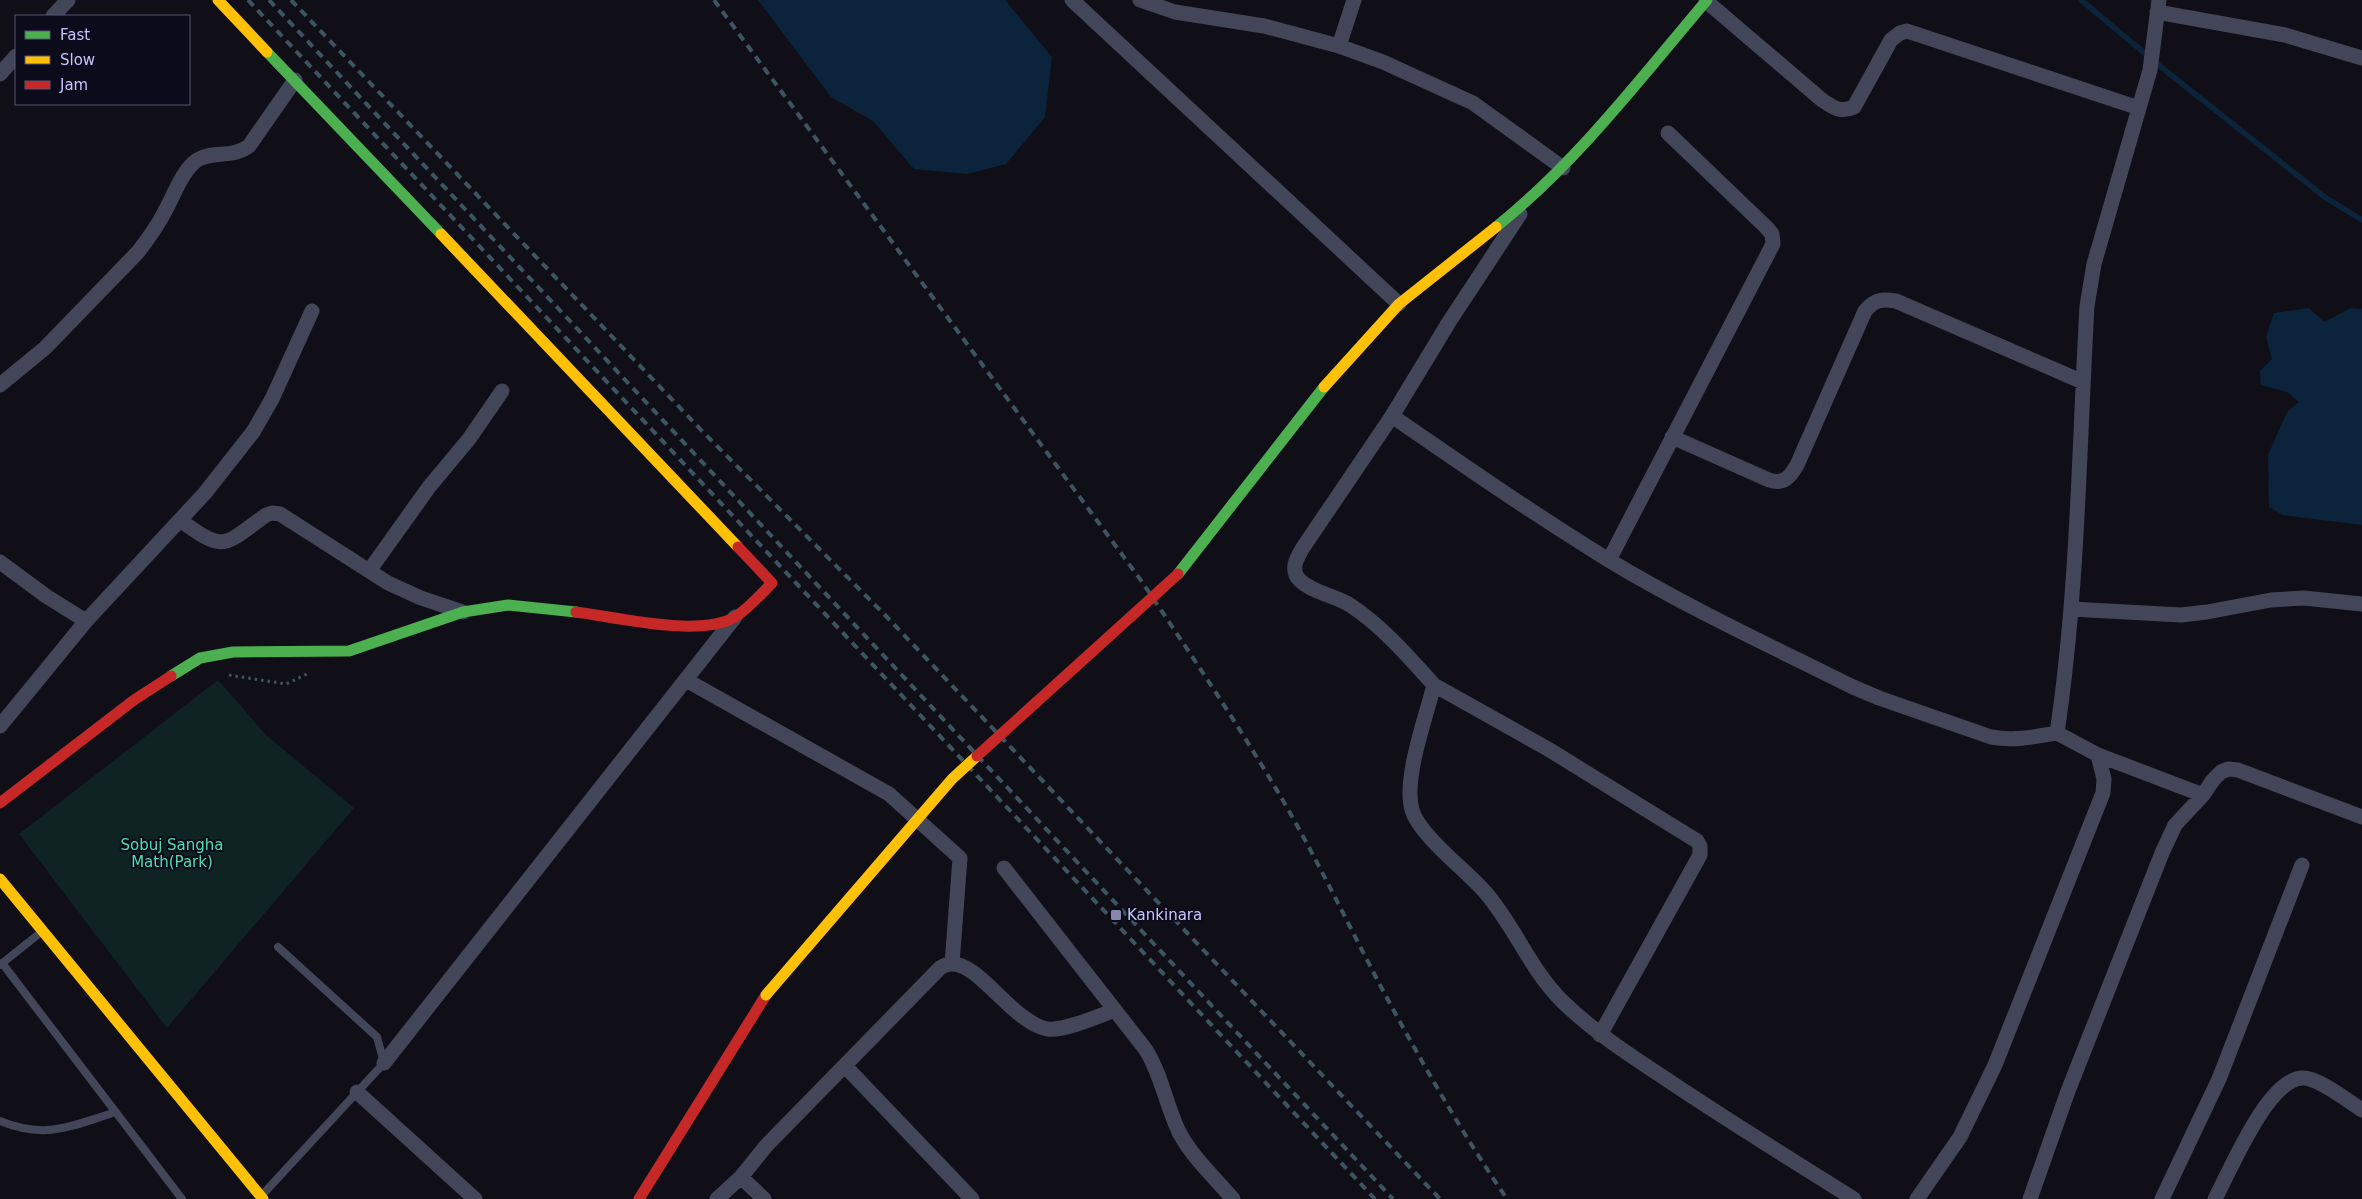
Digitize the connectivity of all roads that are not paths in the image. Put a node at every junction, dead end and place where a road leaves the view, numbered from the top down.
1 (68, 0) edge
2 (218, 0) edge
3 (1140, 0) edge
4 (1354, 0) edge
5 (1707, 0) edge
6 (1074, 1) edge
7 (2158, 6) edge
8 (54, 15) edge
9 (1339, 46) junction
10 (15, 57) edge
11 (2362, 58) edge
12 (0, 74) edge
13 (295, 80) junction
14 (2139, 108) junction
15 (1668, 133) dead end
16 (1563, 168) junction
17 (1527, 202) junction
18 (1399, 304) junction
19 (312, 311) dead end
20 (2083, 382) junction
21 (0, 385) edge
22 (502, 391) dead end
23 (1392, 416) junction
24 (1672, 437) junction
25 (180, 520) junction
26 (1609, 560) junction
27 (0, 562) edge
28 (369, 571) junction
29 (2362, 604) edge
30 (2071, 609) junction
31 (463, 612) junction
32 (735, 617) junction
33 (86, 622) junction
34 (686, 680) junction
35 (1434, 685) junction
36 (0, 726) edge
37 (2057, 733) junction
38 (2098, 755) junction
39 (2203, 795) junction
40 (0, 804) edge
41 (2362, 817) edge
42 (2302, 865) dead end
43 (1004, 868) dead end
44 (0, 879) edge
45 (42, 932) junction
46 (278, 947) dead end
47 (1, 964) edge
48 (952, 964) junction
49 (1115, 1010) junction
50 (1600, 1035) junction
51 (384, 1063) junction
52 (845, 1066) junction
53 (357, 1092) junction
54 (2362, 1110) edge
55 (116, 1112) junction
56 (0, 1120) edge
57 (741, 1177) junction
58 (262, 1198) edge
59 (182, 1199) edge
60 (475, 1199) edge
61 (640, 1199) edge
62 (718, 1199) edge
63 (764, 1199) edge
64 (972, 1199) edge
65 (1233, 1199) edge
66 (1854, 1199) edge
67 (1917, 1199) edge
68 (2030, 1199) edge
69 (2162, 1199) edge
70 (2215, 1199) edge

1 - 8 street
2 - 13 main road
3 - 9 street
4 - 9 street
5 - 14 street
5 - 16 main road
6 - 18 street
7 - 11 street
7 - 14 street
9 - 16 street
10 - 12 street
13 - 21 street
13 - 32 main road
14 - 20 street
15 - 24 street
16 - 17 main road
17 - 18 main road
17 - 23 street
18 - 61 main road, bridge
19 - 25 street
20 - 24 street
20 - 30 street
22 - 28 street
23 - 26 street
23 - 35 street
24 - 26 street
25 - 28 street
25 - 33 street
26 - 37 street
27 - 33 street
28 - 31 street
29 - 30 street
30 - 37 street
31 - 32 main road
31 - 40 main road
32 - 34 street
33 - 36 street
34 - 48 street
34 - 51 street
35 - 50 street
35 - 50 street
37 - 38 street
38 - 39 street
38 - 67 street
39 - 41 street
39 - 68 street
42 - 69 street
43 - 49 street
44 - 45 main road
45 - 47 lane
45 - 58 main road
46 - 51 lane
47 - 55 lane
48 - 49 street
48 - 52 street
49 - 65 street
50 - 66 street
51 - 53 lane
52 - 57 street
52 - 64 street
53 - 58 lane
53 - 60 street
54 - 70 street
55 - 56 lane
55 - 59 lane
57 - 62 street
57 - 63 street

